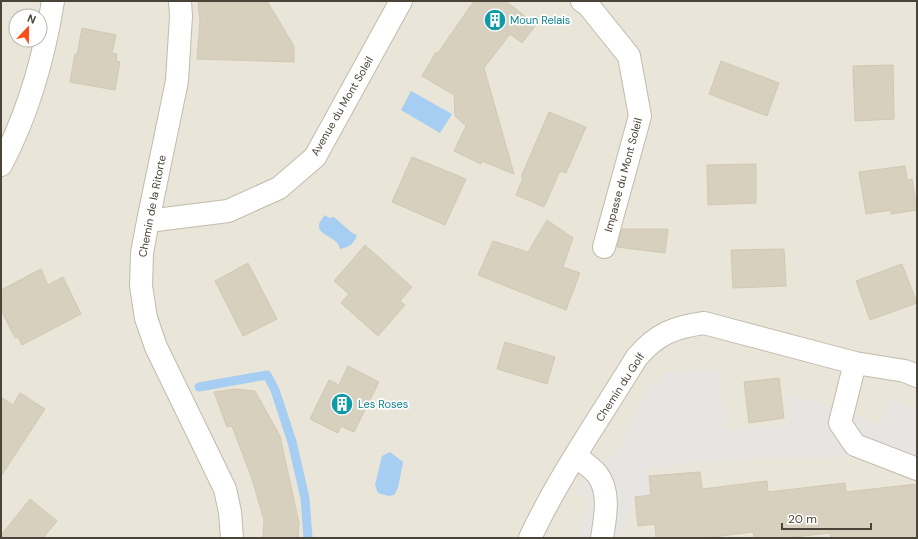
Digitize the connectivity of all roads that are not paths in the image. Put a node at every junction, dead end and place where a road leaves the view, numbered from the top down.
1 (53, 1) edge
2 (180, 1) edge
3 (401, 1) edge
4 (582, 1) edge
5 (3, 156) edge
6 (148, 221) junction
7 (604, 247) dead end
8 (855, 363) junction
9 (913, 371) edge
10 (576, 456) junction
11 (917, 469) edge
12 (232, 538) edge
13 (530, 538) edge
14 (602, 538) edge

1 - 5 street
2 - 6 street, Chemin de la Ritorte
3 - 6 street, Avenue du Mont Soleil
4 - 7 street, Impasse du Mont Soleil
6 - 12 street, Chemin de la Ritorte
8 - 9 street, Chemin du Golf
8 - 10 street, Chemin du Golf
8 - 11 street
10 - 13 street, Chemin du Golf
10 - 14 street

